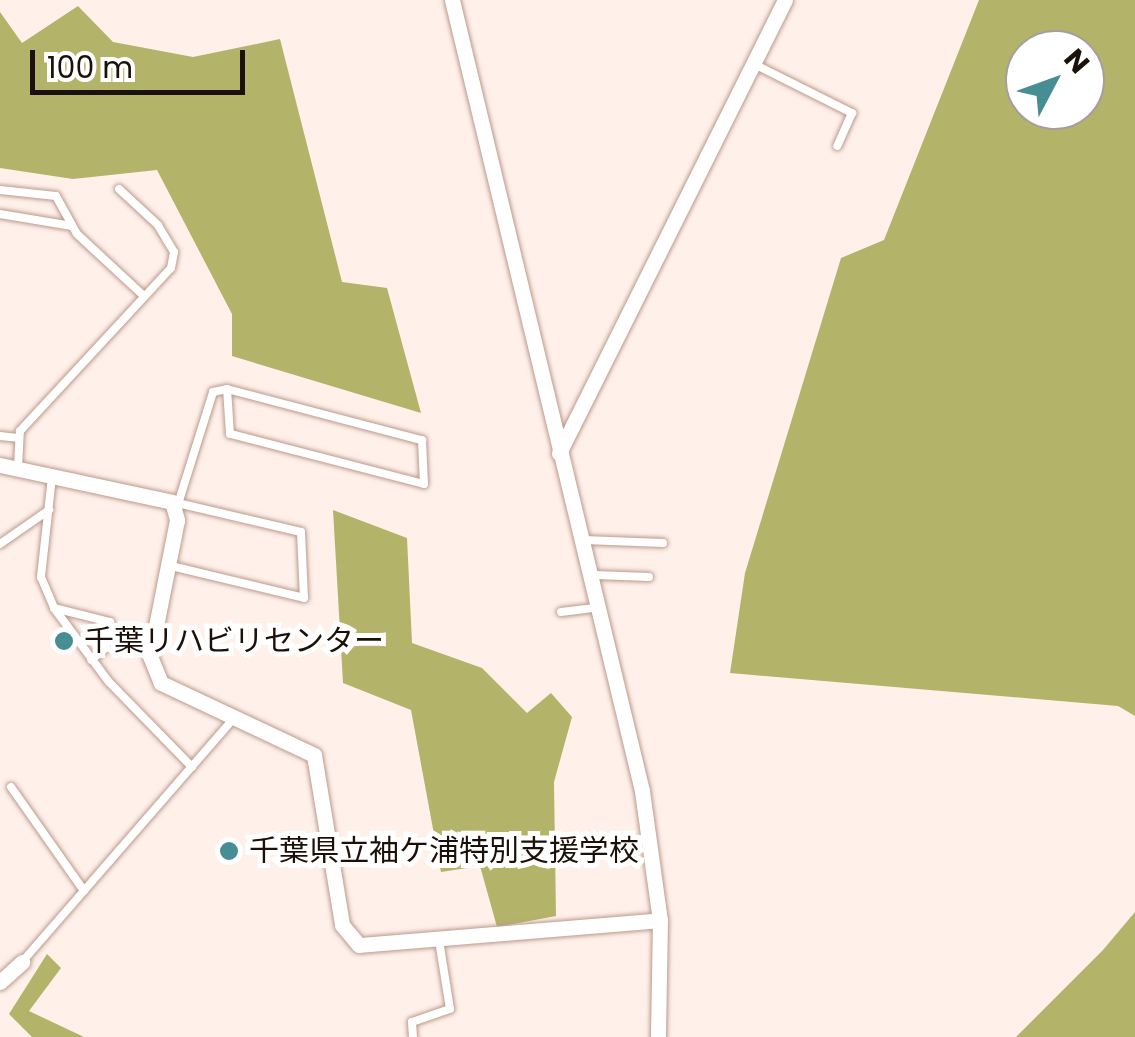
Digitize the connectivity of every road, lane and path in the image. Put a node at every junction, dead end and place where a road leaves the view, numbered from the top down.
1 (452, 0) edge
2 (785, 0) edge
3 (754, 64) junction
4 (837, 146) dead end
5 (119, 189) dead end
6 (0, 190) edge
7 (0, 214) edge
8 (72, 226) junction
9 (144, 296) junction
10 (227, 389) junction
11 (0, 436) edge
12 (18, 438) junction
13 (558, 453) junction
14 (0, 465) edge
15 (18, 467) junction
16 (52, 477) junction
17 (175, 503) junction
18 (48, 510) junction
19 (584, 540) junction
20 (663, 543) dead end
21 (0, 544) edge
22 (168, 565) junction
23 (595, 576) junction
24 (649, 577) dead end
25 (604, 607) junction
26 (54, 608) junction
27 (561, 612) dead end
28 (91, 660) junction
29 (236, 716) junction
30 (192, 767) junction
31 (12, 787) dead end
32 (84, 892) junction
33 (660, 920) junction
34 (439, 940) junction
35 (22, 962) joint
36 (0, 982) edge
37 (413, 1037) edge
38 (658, 1037) edge

1 - 13 street
2 - 3 street
3 - 4 lane
3 - 13 street
5 - 9 lane
6 - 8 lane
7 - 8 lane
8 - 9 lane
9 - 12 lane
10 - 10 lane
10 - 17 lane
11 - 12 lane
12 - 15 lane
13 - 19 street
14 - 15 street
15 - 16 street
16 - 17 street
16 - 18 lane
17 - 22 street
17 - 22 lane
18 - 21 lane
18 - 26 lane
19 - 20 lane
19 - 23 street
22 - 29 street
23 - 24 lane
23 - 25 street
25 - 27 lane
25 - 33 street
26 - 28 lane
26 - 28 lane
28 - 30 lane
29 - 30 lane
29 - 34 street
30 - 32 lane
31 - 32 lane
32 - 35 lane
33 - 34 street
33 - 38 street
34 - 37 lane
35 - 36 street

